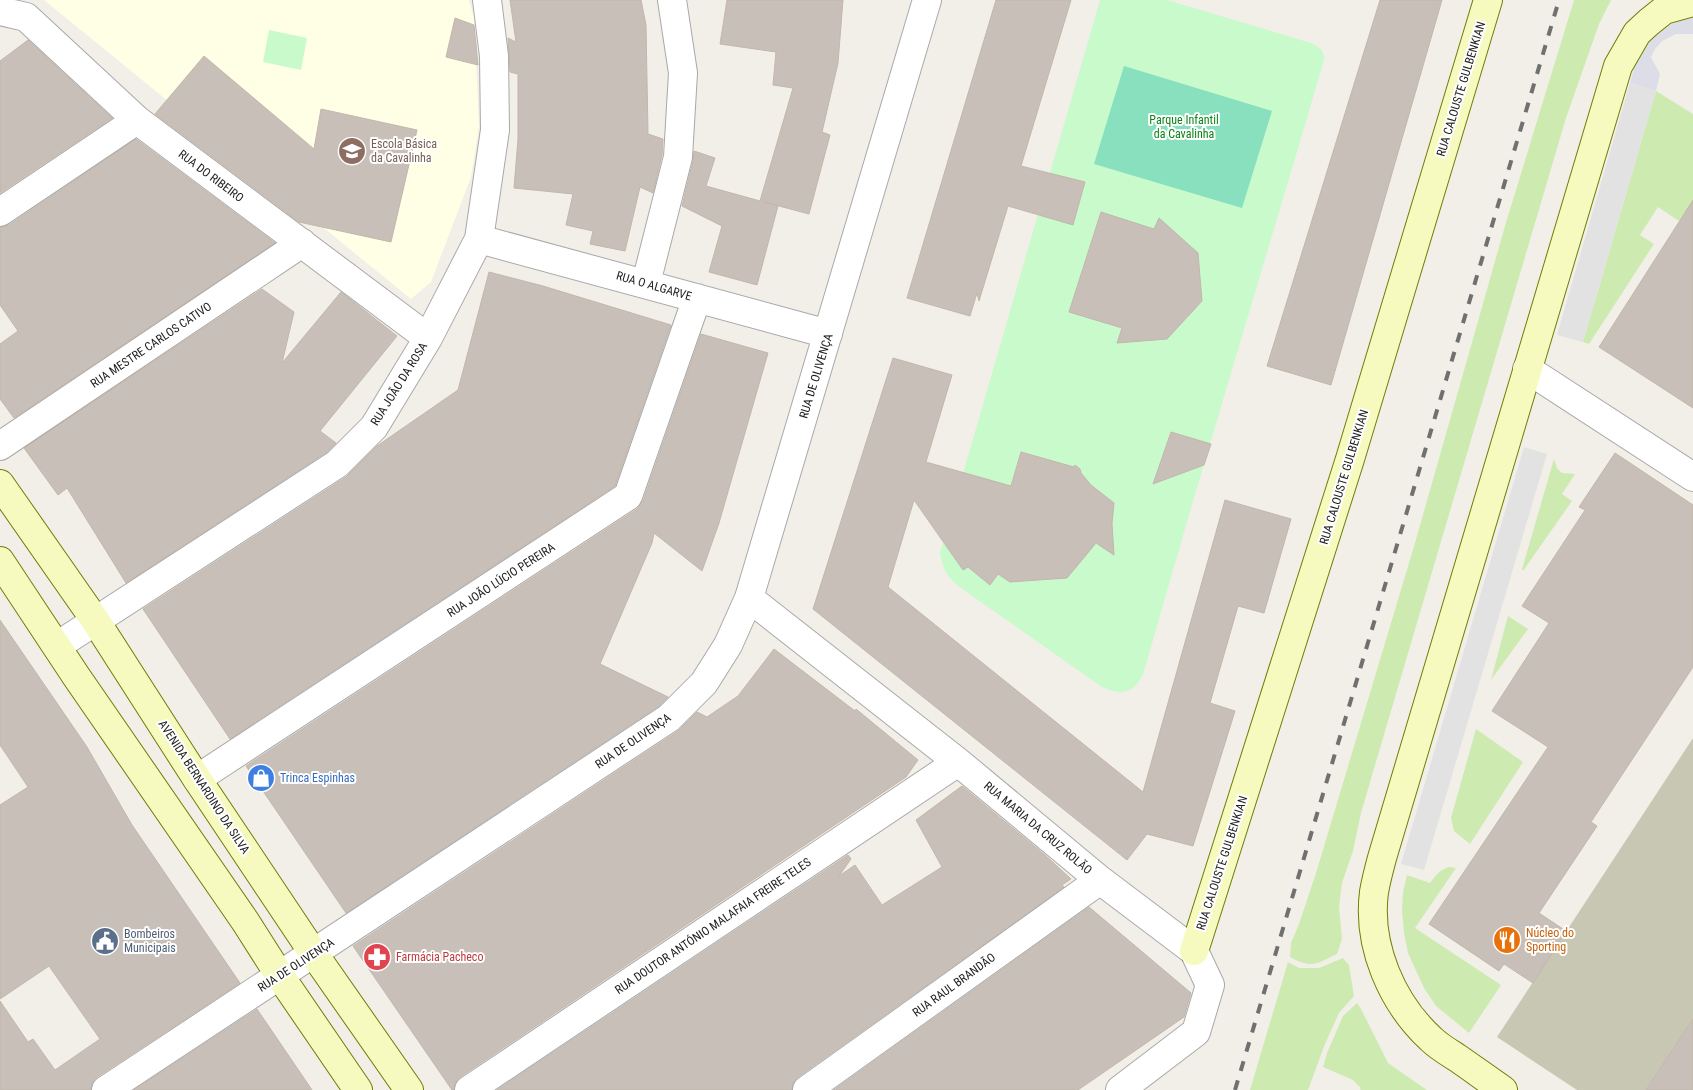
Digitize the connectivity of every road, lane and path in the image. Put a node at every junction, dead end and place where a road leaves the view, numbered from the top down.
1 (487, 0) edge
2 (672, 0) edge
3 (927, 0) edge
4 (1488, 0) edge
5 (1693, 2) edge
6 (0, 11) edge
7 (138, 120) junction
8 (0, 212) edge
9 (479, 239) junction
10 (302, 243) junction
11 (646, 283) junction
12 (697, 298) junction
13 (828, 334) junction
14 (428, 338) junction
15 (1528, 369) junction
16 (0, 446) edge
17 (1693, 477) edge
18 (0, 484) edge
19 (0, 561) edge
20 (749, 598) junction
21 (95, 620) junction
22 (57, 646) junction
23 (958, 762) junction
24 (198, 779) junction
25 (1100, 880) junction
26 (1194, 951) junction
27 (314, 954) junction
28 (280, 976) junction
29 (1131, 1088) edge
30 (106, 1090) edge
31 (358, 1090) edge
32 (409, 1090) edge
33 (469, 1090) edge
34 (807, 1090) edge
35 (1503, 1090) edge

1 - 9 street, RUA JOÃO DA ROSA
2 - 11 street
3 - 13 street, RUA DE OLIVENÇA
4 - 26 street, RUA CALOUSTE GULBENKIAN
5 - 15 street
6 - 7 street, RUA DO RIBEIRO
7 - 8 street
7 - 10 street, RUA DO RIBEIRO
9 - 11 street, RUA O ALGARVE
9 - 14 street, RUA JOÃO DA ROSA
10 - 14 street, RUA DO RIBEIRO
10 - 16 street, RUA MESTRE CARLOS CATIVO
11 - 12 street, RUA O ALGARVE
12 - 13 street, RUA O ALGARVE
12 - 24 street, RUA JOÃO LÚCIO PEREIRA
13 - 20 street, RUA DE OLIVENÇA
14 - 21 street, RUA JOÃO DA ROSA
15 - 17 street
15 - 35 street
18 - 21 street, AVENIDA BERNARDINO DA SILVA
19 - 22 street
20 - 23 street, RUA MARIA DA CRUZ ROLÃO
20 - 27 street, RUA DE OLIVENÇA
21 - 22 street, RUA JOÃO DA ROSA
21 - 24 street, AVENIDA BERNARDINO DA SILVA
22 - 28 street
23 - 25 street, RUA MARIA DA CRUZ ROLÃO
23 - 33 street, RUA DOUTOR ANTÓNIO MALAFAIA FREIRE TELES
24 - 27 street, AVENIDA BERNARDINO DA SILVA
25 - 26 street, RUA MARIA DA CRUZ ROLÃO
25 - 34 street, RUA RAUL BRANDÃO
26 - 29 street, RUA MARIA DA CRUZ ROLÃO
27 - 28 street, RUA DE OLIVENÇA
27 - 32 street, AVENIDA BERNARDINO DA SILVA
28 - 30 street, RUA DE OLIVENÇA
28 - 31 street

